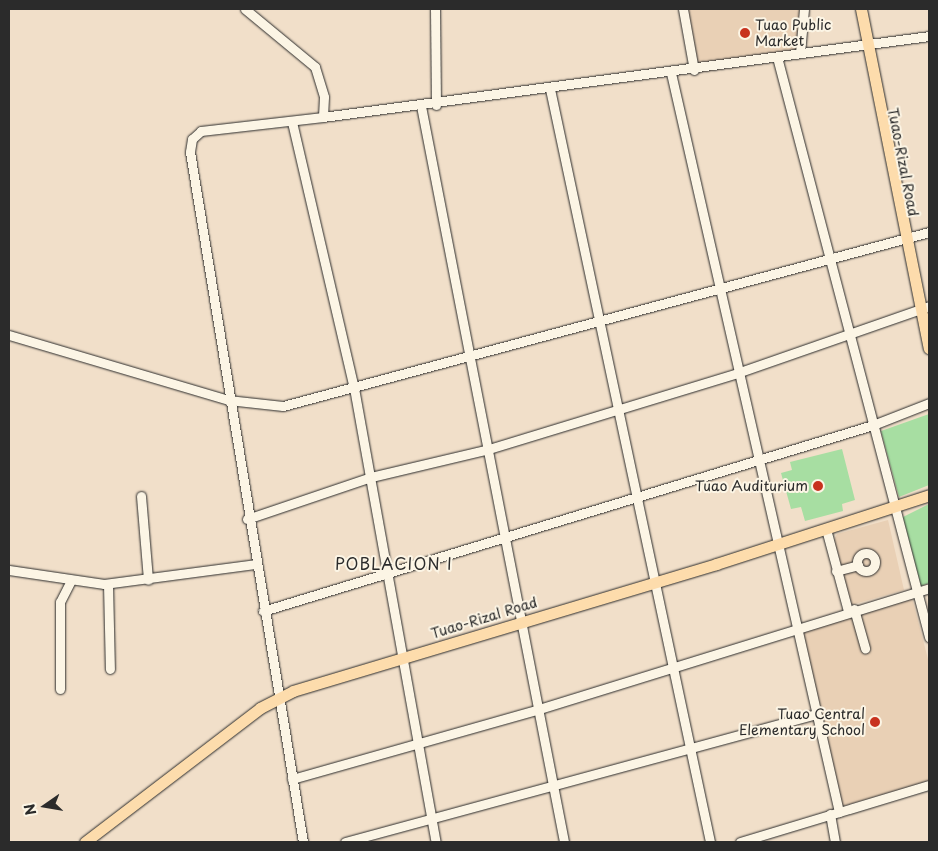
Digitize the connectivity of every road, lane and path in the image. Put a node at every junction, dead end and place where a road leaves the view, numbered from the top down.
1 (245, 9) edge
2 (435, 9) edge
3 (683, 9) edge
4 (804, 9) edge
5 (861, 9) edge
6 (929, 36) edge
7 (865, 46) junction
8 (800, 53) junction
9 (777, 57) junction
10 (694, 70) junction
11 (671, 73) junction
12 (550, 89) junction
13 (436, 104) junction
14 (421, 106) junction
15 (323, 117) junction
16 (292, 122) junction
17 (929, 232) edge
18 (904, 239) junction
19 (830, 258) junction
20 (717, 289) junction
21 (925, 308) edge
22 (597, 322) junction
23 (9, 335) edge
24 (851, 335) junction
25 (929, 348) edge
26 (469, 359) junction
27 (737, 373) junction
28 (354, 388) junction
29 (228, 400) junction
30 (929, 404) edge
31 (616, 408) junction
32 (873, 425) junction
33 (489, 449) junction
34 (756, 458) junction
35 (371, 477) junction
36 (929, 495) edge
37 (141, 496) dead end
38 (635, 498) junction
39 (895, 508) junction
40 (247, 519) junction
41 (826, 529) junction
42 (507, 536) junction
43 (776, 546) junction
44 (255, 564) junction
45 (858, 565) dead end
46 (9, 570) edge
47 (836, 571) junction
48 (387, 575) junction
49 (71, 580) junction
50 (148, 580) junction
51 (655, 583) junction
52 (108, 584) junction
53 (929, 588) edge
54 (918, 591) junction
55 (851, 610) junction
56 (263, 612) junction
57 (523, 622) junction
58 (795, 626) junction
59 (929, 637) edge
60 (865, 648) dead end
61 (402, 659) junction
62 (672, 666) junction
63 (110, 669) dead end
64 (60, 689) dead end
65 (277, 698) junction
66 (539, 709) junction
67 (815, 714) junction
68 (418, 744) junction
69 (690, 745) junction
70 (292, 779) junction
71 (929, 785) edge
72 (554, 787) junction
73 (835, 813) junction
74 (431, 821) junction
75 (85, 842) edge
76 (303, 842) edge
77 (345, 842) edge
78 (436, 842) edge
79 (564, 842) edge
80 (710, 842) edge
81 (740, 842) edge
82 (835, 842) edge

1 - 15 street
2 - 13 street
3 - 10 street
4 - 8 street
5 - 7 main road, Tuao-Rizal Road
6 - 7 street
7 - 8 street
7 - 18 main road, Tuao-Rizal Road
8 - 9 street
9 - 10 street
9 - 19 street
10 - 11 street
11 - 12 street
11 - 20 street
12 - 13 street
12 - 22 street
13 - 14 street
14 - 15 street
14 - 26 street
15 - 16 street
16 - 28 street
16 - 29 street
17 - 18 street
18 - 19 street
18 - 21 main road, Tuao-Rizal Road
19 - 20 street
19 - 24 street
20 - 22 street
20 - 27 street
21 - 24 street
21 - 25 main road, Tuao-Rizal Road
22 - 26 street
22 - 31 street
23 - 29 street
24 - 27 street
24 - 32 street
26 - 28 street
26 - 33 street
27 - 31 street
27 - 34 street
28 - 29 street
28 - 35 street
29 - 40 street
30 - 32 street
31 - 33 street
31 - 38 street
32 - 34 street
32 - 39 street
33 - 35 street
33 - 42 street
34 - 38 street
34 - 43 street
35 - 40 street
35 - 48 street
36 - 39 main road, Tuao-Rizal Road
37 - 50 street
38 - 42 street
38 - 51 street
39 - 41 main road, Tuao-Rizal Road
39 - 54 street
40 - 44 street
41 - 43 main road, Tuao-Rizal Road
41 - 47 street
42 - 48 street
42 - 57 street
43 - 51 main road, Tuao-Rizal Road
43 - 58 street
44 - 50 street
44 - 56 street
45 - 47 street
46 - 49 street
47 - 55 street
48 - 56 street
48 - 61 street
49 - 52 street
49 - 64 street
50 - 52 street
51 - 57 main road, Tuao-Rizal Road
51 - 62 street
52 - 63 street
53 - 54 street
54 - 55 street
54 - 59 street
55 - 58 street
55 - 60 street
56 - 65 street
57 - 61 main road, Tuao-Rizal Road
57 - 66 street
58 - 62 street
58 - 67 street
61 - 65 main road, Tuao-Rizal Road
61 - 68 street
62 - 66 street
62 - 69 street
65 - 70 street
65 - 75 main road, Tuao-Rizal Road
66 - 68 street
66 - 72 street
67 - 69 street
67 - 73 street
68 - 70 street
68 - 74 street
69 - 72 street
69 - 80 street
70 - 76 street
71 - 73 street
72 - 74 street
72 - 79 street
73 - 81 street
73 - 82 street
74 - 77 street
74 - 78 street

